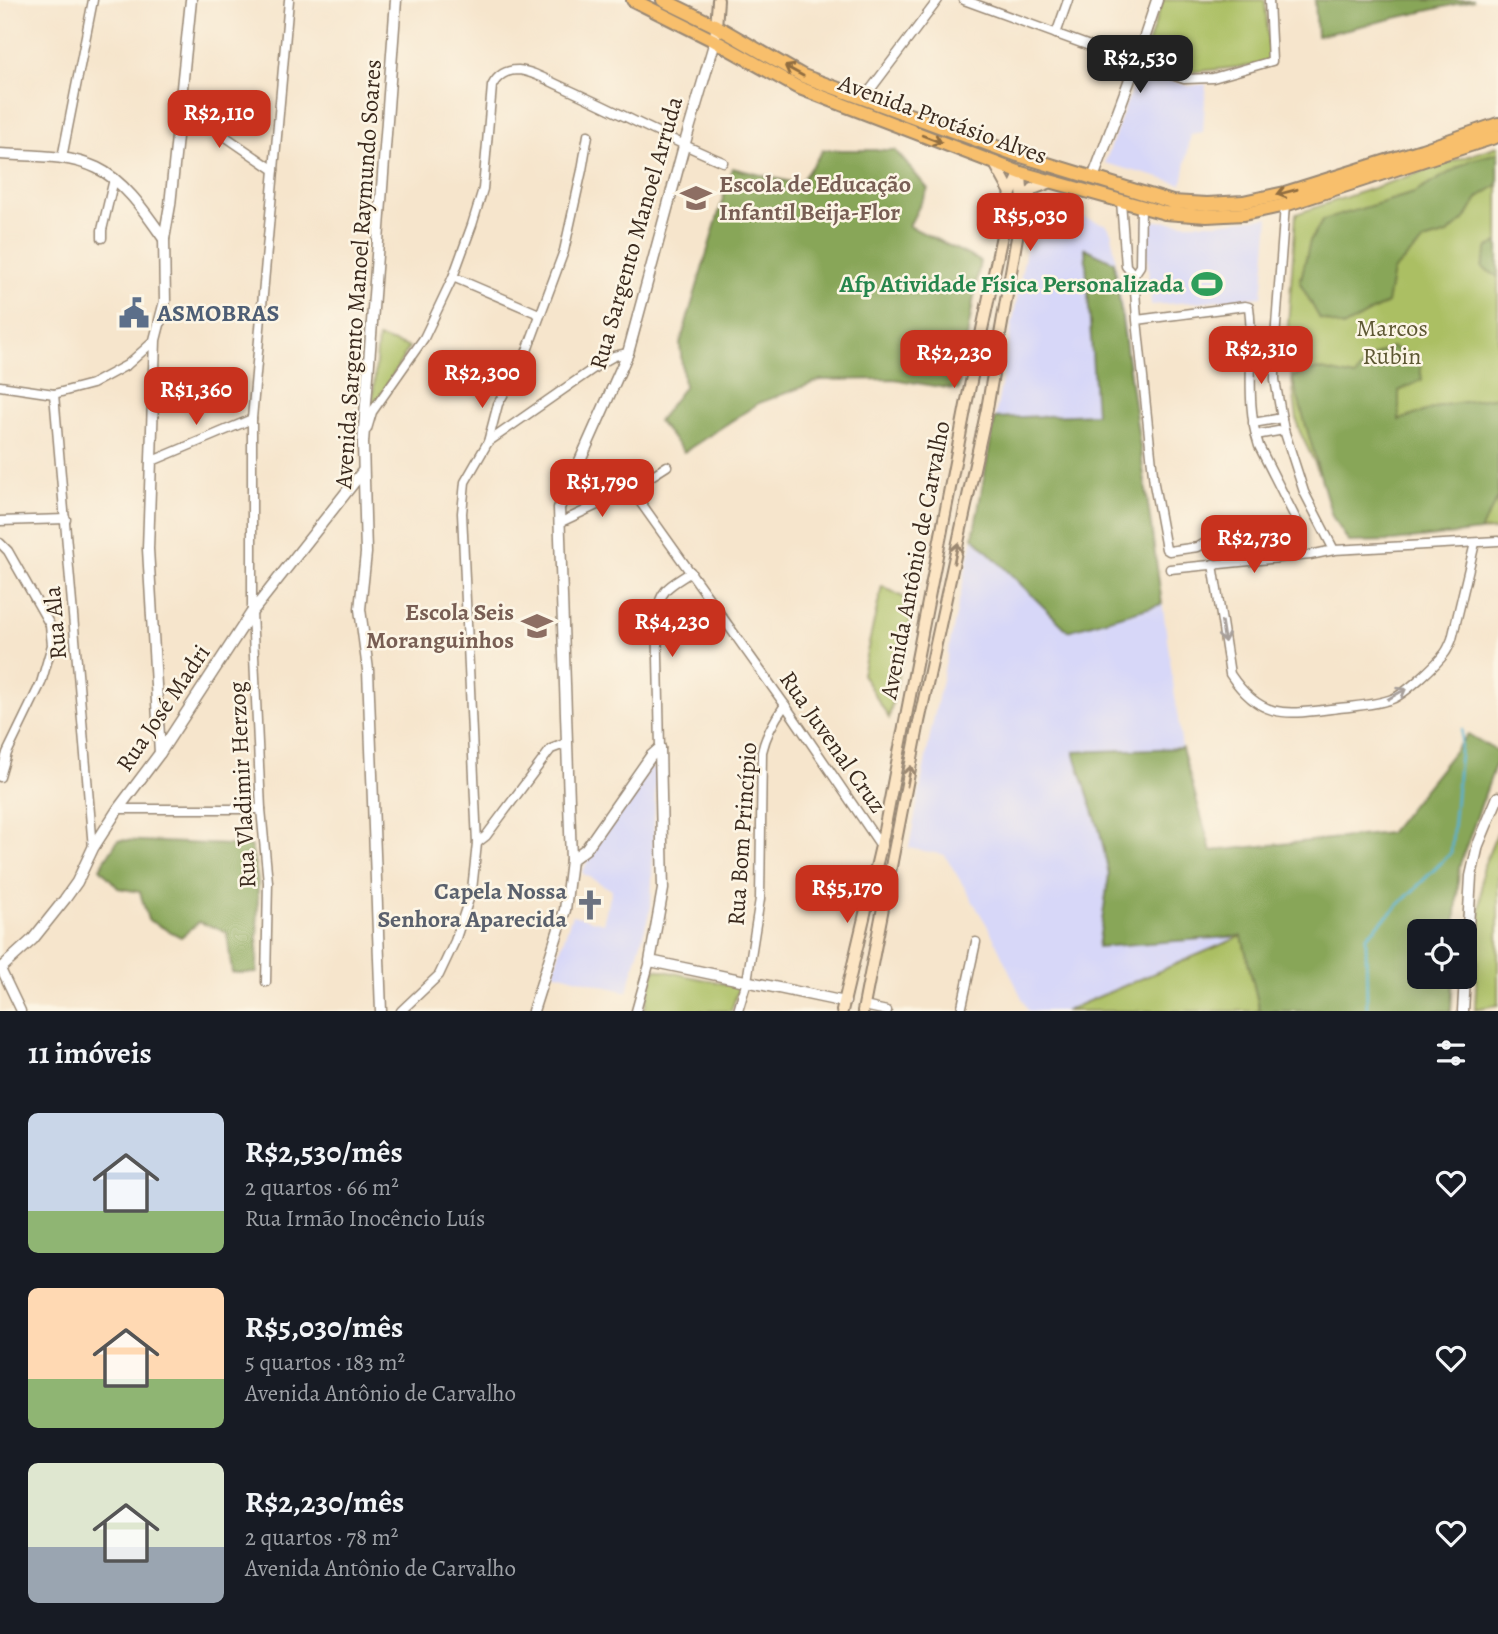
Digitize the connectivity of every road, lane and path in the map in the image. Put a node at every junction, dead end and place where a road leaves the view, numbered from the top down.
1 (93, 0) edge
2 (191, 0) edge
3 (289, 0) edge
4 (396, 0) edge
5 (633, 0) edge
6 (663, 0) edge
7 (718, 0) edge
8 (938, 0) edge
9 (964, 0) edge
10 (1068, 0) edge
11 (1157, 0) edge
12 (1269, 0) edge
13 (716, 26) junction
14 (1056, 34) junction
15 (715, 41) junction
16 (1136, 63) junction
17 (864, 98) junction
18 (181, 106) junction
19 (1498, 124) edge
20 (587, 135) dead end
21 (1498, 136) edge
22 (684, 146) junction
23 (0, 154) edge
24 (1018, 155) junction
25 (62, 158) junction
26 (723, 162) dead end
27 (994, 162) junction
28 (1048, 166) junction
29 (274, 170) junction
30 (1021, 173) junction
31 (1093, 178) junction
32 (114, 180) junction
33 (1051, 182) junction
34 (1011, 192) junction
35 (1121, 201) junction
36 (1023, 203) junction
37 (1285, 205) junction
38 (1140, 206) junction
39 (1123, 228) junction
40 (1140, 229) junction
41 (102, 238) dead end
42 (164, 239) junction
43 (1133, 275) junction
44 (453, 278) junction
45 (539, 314) junction
46 (1137, 320) junction
47 (155, 340) junction
48 (628, 353) junction
49 (0, 386) edge
50 (54, 394) junction
51 (967, 405) junction
52 (987, 410) junction
53 (1282, 418) junction
54 (252, 419) junction
55 (964, 421) junction
56 (1253, 423) junction
57 (984, 425) junction
58 (1284, 430) junction
59 (1255, 435) junction
60 (488, 442) junction
61 (363, 443) junction
62 (150, 462) junction
63 (667, 466) dead end
64 (363, 471) junction
65 (631, 489) junction
66 (66, 519) junction
67 (0, 521) edge
68 (559, 523) junction
69 (1498, 541) edge
70 (0, 543) edge
71 (1475, 543) junction
72 (1334, 550) junction
73 (1213, 564) junction
74 (1170, 569) dead end
75 (691, 572) junction
76 (252, 612) junction
77 (785, 705) junction
78 (566, 743) junction
79 (660, 748) junction
80 (4, 750) edge
81 (160, 753) junction
82 (0, 777) edge
83 (1498, 797) edge
84 (118, 809) junction
85 (261, 810) junction
86 (477, 843) junction
87 (881, 846) junction
88 (93, 848) junction
89 (570, 860) junction
90 (976, 942) dead end
91 (650, 961) junction
92 (0, 968) edge
93 (850, 979) junction
94 (747, 981) junction
95 (266, 982) dead end
96 (843, 1007) edge
97 (861, 1009) edge
98 (21, 1011) edge
99 (381, 1011) edge
100 (401, 1011) edge
101 (536, 1011) edge
102 (636, 1011) edge
103 (738, 1011) edge
104 (887, 1011) edge
105 (961, 1011) edge
106 (1463, 1011) edge

1 - 25 street
2 - 18 street
3 - 29 street, Rua Vladimir Herzog
4 - 61 street, Avenida Sargento Manoel Raymundo Soares
5 - 15 main road, Avenida Protásio Alves
6 - 13 main road, Avenida Protásio Alves
7 - 13 main road
8 - 17 street
9 - 14 street
10 - 14 street
11 - 16 street
12 - 16 street
13 - 15 main road
17 -> 13 main road, Avenida Protásio Alves
14 - 16 street
15 - 22 street, Rua Sargento Manoel Arruda
15 -> 27 main road, Avenida Protásio Alves
16 - 31 street
17 - 24 main road, Avenida Protásio Alves
18 - 29 street
18 - 42 street
19 -> 31 main road, Avenida Protásio Alves
20 - 45 street
21 - 37 main road, Avenida Protásio Alves
22 - 26 street
22 - 44 street
22 - 48 street, Rua Sargento Manoel Arruda
23 - 25 street
24 - 28 main road, Avenida Protásio Alves
24 - 30 main road
25 - 32 street
27 - 30 main road, Avenida Protásio Alves
27 - 34 main road
28 - 30 main road
28 - 31 main road, Avenida Protásio Alves
29 - 54 street, Rua Vladimir Herzog
30 - 33 main road, Avenida Protásio Alves
30 - 34 main road, Avenida Antônio de Carvalho
30 - 36 main road, Avenida Antônio de Carvalho
32 - 41 street
32 - 42 street
33 - 35 main road, Avenida Protásio Alves
33 - 36 main road
34 - 51 main road, Avenida Antônio de Carvalho
35 - 38 main road, Avenida Protásio Alves
35 - 39 street
36 - 52 main road, Avenida Antônio de Carvalho
37 - 38 main road, Avenida Protásio Alves
37 - 53 street
38 - 40 street
39 - 40 street
39 - 43 street
40 - 43 street
42 - 47 street
43 - 46 street
44 - 45 street
44 - 61 street
45 - 60 street
46 - 56 street
46 - 59 street
47 - 50 street
47 - 62 street
48 - 60 street
48 - 68 street, Rua Sargento Manoel Arruda
49 - 50 street
50 - 66 street, Rua Ala
51 - 52 main road
51 - 55 main road, Avenida Antônio de Carvalho
52 - 57 main road, Avenida Antônio de Carvalho
53 - 56 street
53 - 58 street
54 - 62 street
54 - 76 street, Rua Vladimir Herzog
55 - 57 main road
55 - 87 main road, Avenida Antônio de Carvalho
56 - 59 street
97 -> 57 main road, Avenida Antônio de Carvalho
58 - 59 street
58 - 72 street
60 - 86 street
61 - 64 street, Avenida Sargento Manoel Raymundo Soares
62 - 81 street
63 - 65 street
64 - 76 street, Rua José Madri
64 - 99 street, Avenida Sargento Manoel Raymundo Soares
65 - 68 street
65 - 75 street, Rua Juvenal Cruz
66 - 67 street
66 - 88 street, Rua Ala
68 - 78 street, Rua Sargento Manoel Arruda
69 - 71 street
70 - 80 street
71 - 72 street
73 -> 71 street
72 - 73 street
73 - 74 street
75 - 77 street, Rua Juvenal Cruz
75 - 79 street
76 - 81 street, Rua José Madri
76 - 85 street, Rua Vladimir Herzog
77 - 87 street, Rua Juvenal Cruz
77 - 94 street, Rua Bom Princípio
78 - 86 street
78 - 89 street, Rua Sargento Manoel Arruda
79 - 89 street
79 - 91 street
80 - 82 street
81 - 84 street, Rua José Madri
83 - 106 street
84 - 85 street
84 - 88 street, Rua José Madri
85 - 95 street, Rua Vladimir Herzog
86 - 100 street
87 - 93 main road, Avenida Antônio de Carvalho
88 - 92 street, Rua José Madri
89 - 101 street, Rua Sargento Manoel Arruda
90 - 105 street
91 - 94 street
91 - 102 street
92 - 98 street
93 - 96 main road, Avenida Antônio de Carvalho
93 - 97 main road
94 - 96 street
94 - 103 street, Rua Bom Princípio
96 - 97 main road
97 - 104 street

